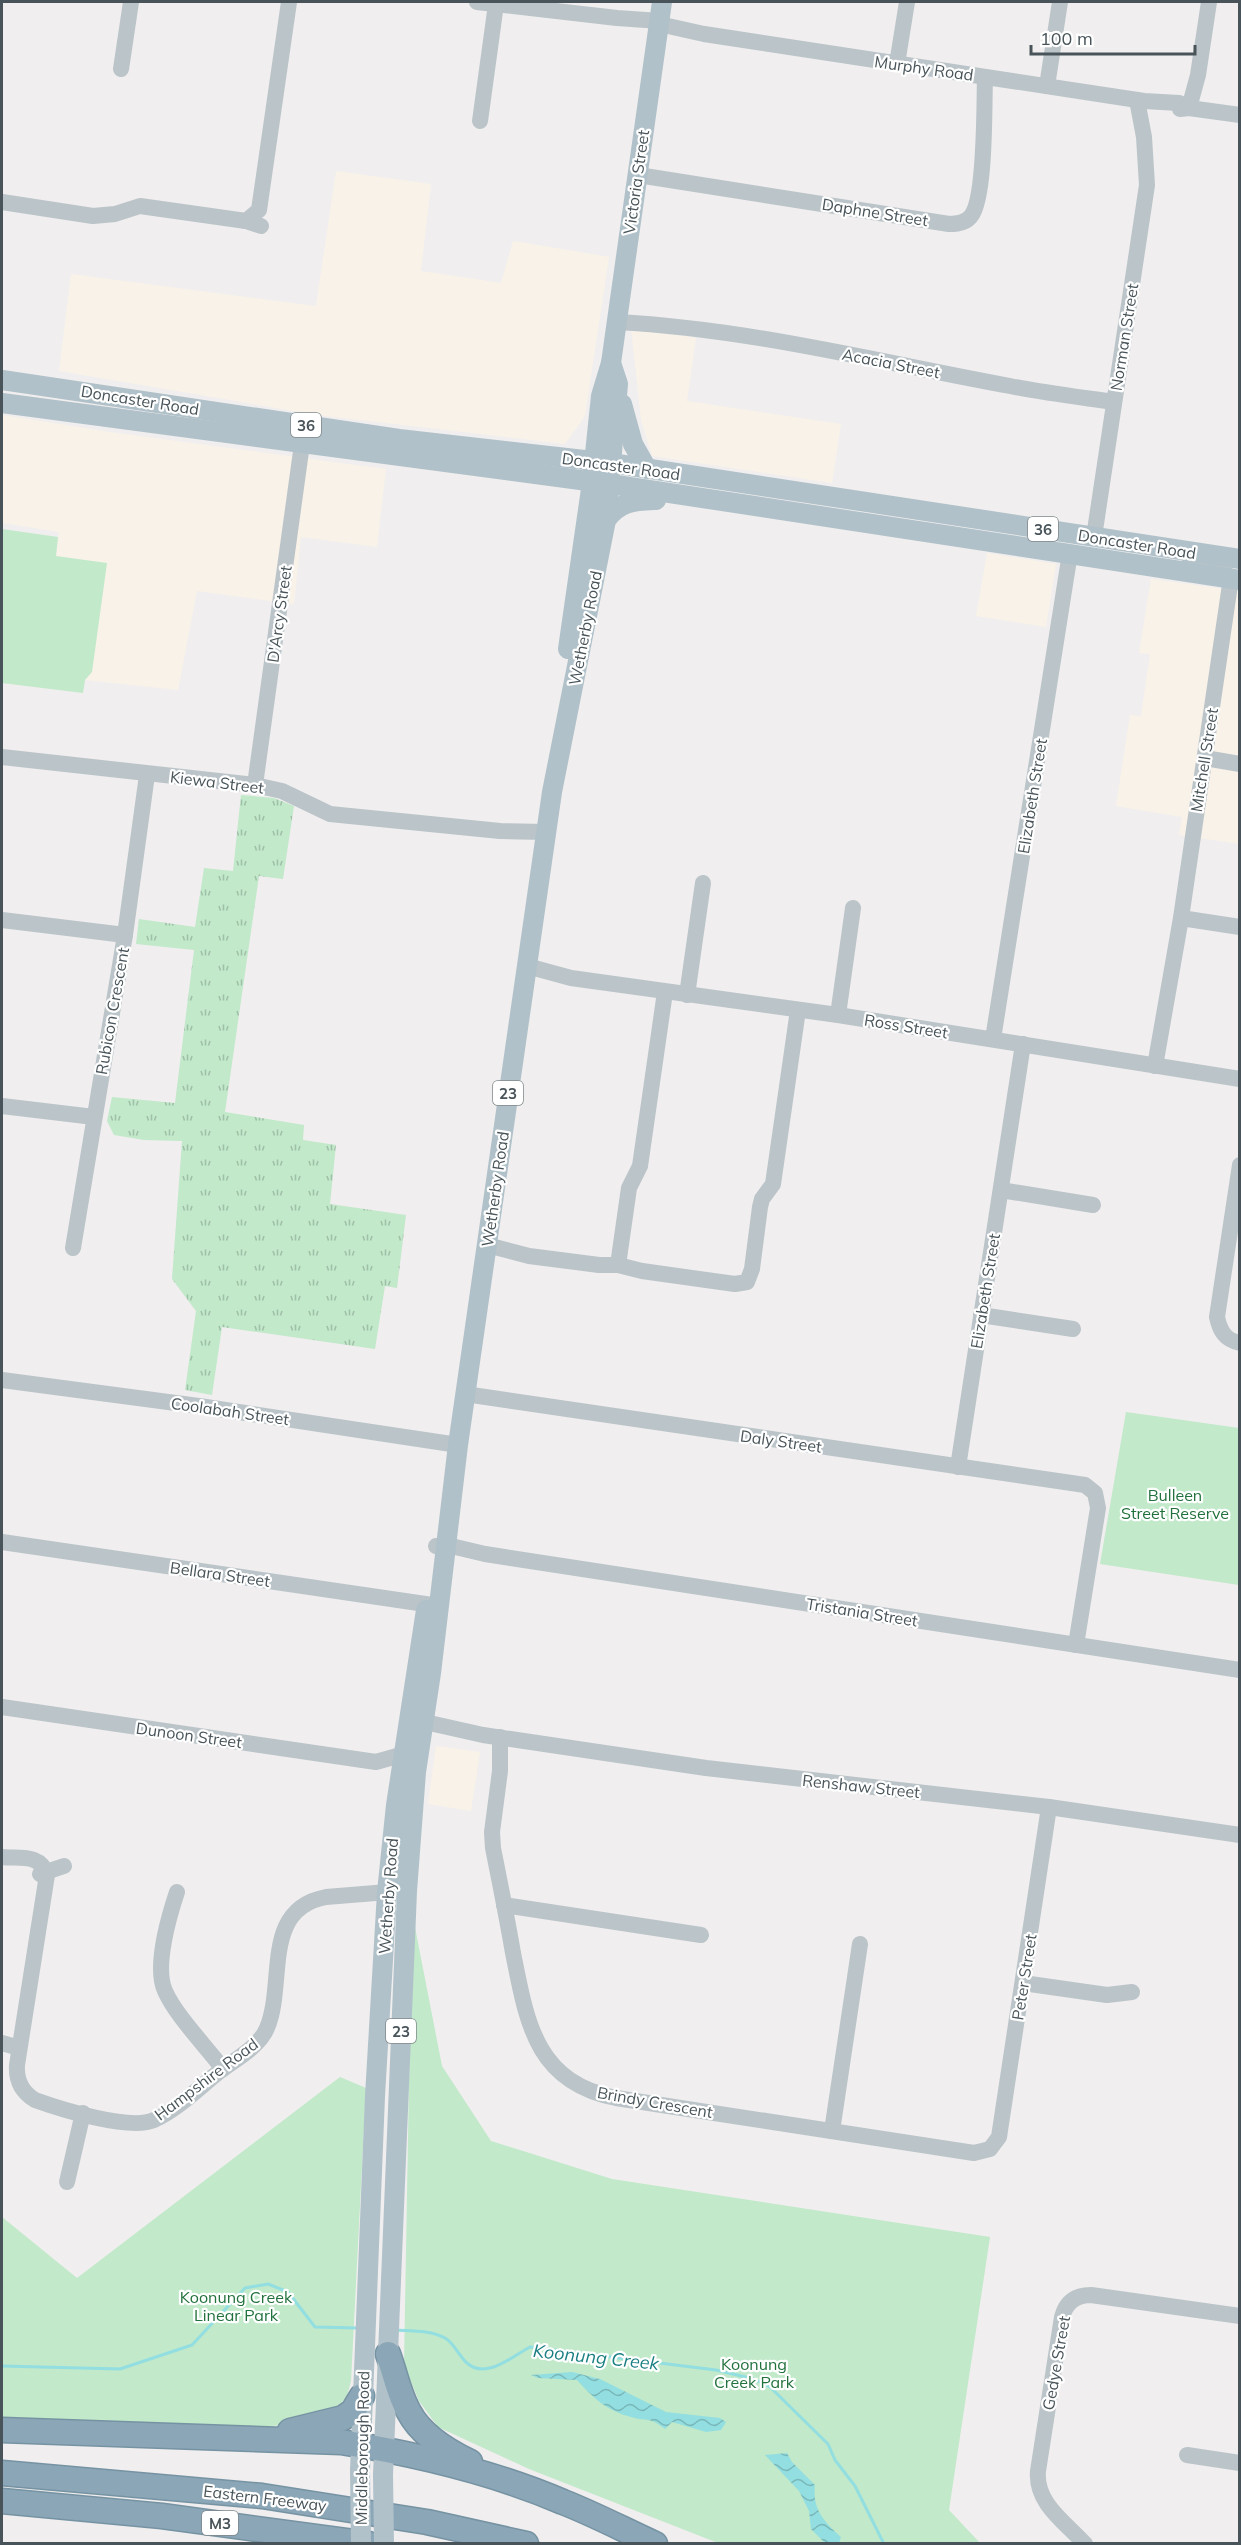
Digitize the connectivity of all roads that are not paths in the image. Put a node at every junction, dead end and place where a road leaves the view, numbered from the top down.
1 (131, 2) edge
2 (289, 2) edge
3 (477, 2) edge
4 (907, 2) edge
5 (1060, 2) edge
6 (1209, 2) edge
7 (496, 4) junction
8 (660, 21) edge
9 (897, 64) junction
10 (121, 69) dead end
11 (984, 77) junction
12 (1047, 86) junction
13 (1140, 101) junction
14 (1192, 108) junction
15 (1239, 115) edge
16 (480, 121) dead end
17 (638, 175) junction
18 (2, 202) edge
19 (617, 317) junction
20 (611, 363) junction
21 (2, 380) edge
22 (618, 384) junction
23 (46, 386) junction
24 (1114, 402) junction
25 (2, 403) edge
26 (43, 408) junction
27 (302, 444) junction
28 (402, 448) junction
29 (602, 462) junction
30 (647, 469) junction
31 (720, 480) junction
32 (601, 483) junction
33 (689, 497) junction
34 (872, 504) junction
35 (795, 514) junction
36 (606, 520) junction
37 (1094, 537) junction
38 (972, 538) junction
39 (1114, 541) junction
40 (1070, 553) junction
41 (1239, 559) edge
42 (1235, 579) edge
43 (2, 757) edge
44 (1205, 758) junction
45 (1239, 764) edge
46 (147, 775) junction
47 (255, 785) junction
48 (552, 792) junction
49 (545, 837) junction
50 (703, 883) dead end
51 (853, 908) dead end
52 (1180, 918) junction
53 (2, 920) edge
54 (1239, 927) edge
55 (125, 935) junction
56 (526, 971) junction
57 (665, 992) junction
58 (687, 995) junction
59 (798, 1010) junction
60 (838, 1015) junction
61 (993, 1039) junction
62 (1023, 1044) junction
63 (1155, 1066) junction
64 (1239, 1079) edge
65 (2, 1106) edge
66 (94, 1117) junction
67 (1239, 1165) edge
68 (1001, 1191) junction
69 (1093, 1205) dead end
70 (73, 1248) dead end
71 (486, 1250) junction
72 (618, 1265) junction
73 (981, 1315) junction
74 (1073, 1329) dead end
75 (1239, 1343) edge
76 (2, 1380) edge
77 (465, 1394) junction
78 (458, 1445) junction
79 (958, 1467) junction
80 (2, 1542) edge
81 (443, 1547) junction
82 (433, 1605) junction
83 (1076, 1645) junction
84 (1239, 1670) edge
85 (2, 1707) edge
86 (419, 1726) junction
87 (498, 1737) junction
88 (404, 1754) junction
89 (376, 1762) junction
90 (399, 1780) junction
91 (1049, 1807) junction
92 (1239, 1835) edge
93 (3, 1857) edge
94 (64, 1866) dead end
95 (43, 1873) junction
96 (397, 1891) junction
97 (177, 1892) dead end
98 (504, 1905) junction
99 (701, 1935) dead end
100 (860, 1944) dead end
101 (1023, 1983) junction
102 (1132, 1992) dead end
103 (2, 2043) edge
104 (19, 2048) junction
105 (223, 2069) junction
106 (83, 2113) junction
107 (832, 2131) junction
108 (993, 2146) joint
109 (67, 2182) dead end
110 (1239, 2316) edge
111 (364, 2353) joint
112 (388, 2354) junction
113 (362, 2396) junction
114 (2, 2430) edge
115 (222, 2437) junction
116 (360, 2445) junction
117 (385, 2449) junction
118 (1187, 2455) dead end
119 (1239, 2463) edge
120 (2, 2473) edge
121 (501, 2479) junction
122 (2, 2502) edge
123 (361, 2544) edge
124 (368, 2544) edge
125 (384, 2544) edge
126 (526, 2544) edge
127 (655, 2544) edge
128 (1085, 2544) edge

1 - 10 street
2 - 18 street
3 - 7 street, Murphy Road
4 - 9 street
5 - 12 street
6 - 14 street
7 - 8 street, Murphy Road
7 - 16 street
8 - 9 street, Murphy Road
8 - 17 main road, Victoria Street
9 - 11 street, Murphy Road
11 - 12 street, Murphy Road
11 - 17 street, Daphne Street
12 - 13 street, Murphy Road
13 - 14 street, Murphy Road
13 - 24 street, Norman Street
14 - 15 street, Murphy Road
17 - 19 main road, Victoria Street
19 - 20 main road, Victoria Street
19 - 24 street, Acacia Street
20 - 22 main road, Victoria Street
20 - 29 main road, Victoria Street
21 - 23 main road, Doncaster Road / 36
22 - 29 main road, Victoria Street
22 - 30 main road
23 - 26 main road
23 - 28 main road, Doncaster Road / 36
24 - 37 street, Norman Street
25 - 26 main road, Doncaster Road / 36
26 - 27 main road, Doncaster Road / 36
27 - 28 main road, Doncaster Road / 36
27 - 47 street, D'Arcy Street
28 - 29 main road, Doncaster Road / 36
28 - 32 main road, Doncaster Road / 36
29 - 30 main road, Doncaster Road / 36
29 - 32 main road, Wetherby Road / 23
30 - 31 main road, Doncaster Road / 36
31 - 34 main road, Doncaster Road / 36
31 - 35 main road
32 - 33 main road, Doncaster Road / 36
32 - 36 main road, Wetherby Road / 23
32 - 48 main road, Wetherby Road / 23
33 - 35 main road, Doncaster Road / 36
33 - 36 main road
34 - 37 main road, Doncaster Road / 36
34 - 38 main road
35 - 38 main road, Doncaster Road / 36
36 - 48 main road, Wetherby Road / 23
37 - 39 main road, Doncaster Road / 36
38 - 40 main road, Doncaster Road / 36
39 - 41 main road, Doncaster Road / 36
39 - 42 street
40 - 42 main road, Doncaster Road / 36
40 - 61 street, Elizabeth Street
42 - 44 street, Mitchell Street
43 - 46 street, Kiewa Street
44 - 45 street
44 - 52 street, Mitchell Street
46 - 47 street, Kiewa Street
46 - 55 street, Rubicon Crescent
47 - 49 street, Kiewa Street
48 - 49 main road, Wetherby Road / 23
49 - 56 main road, Wetherby Road / 23
50 - 58 street
51 - 60 street
52 - 54 street
52 - 63 street, Mitchell Street
53 - 55 street
55 - 66 street, Rubicon Crescent
56 - 57 street, Ross Street
56 - 71 main road, Wetherby Road / 23
57 - 58 street, Ross Street
57 - 72 street
58 - 59 street, Ross Street
59 - 60 street, Ross Street
59 - 72 street
60 - 61 street, Ross Street
61 - 62 street, Ross Street
62 - 63 street, Ross Street
62 - 68 street, Elizabeth Street
63 - 64 street, Ross Street
65 - 66 street
66 - 70 street, Rubicon Crescent
67 - 75 street
68 - 69 street
68 - 73 street, Elizabeth Street
71 - 72 street
71 - 77 main road, Wetherby Road / 23
73 - 74 street
73 - 79 street, Elizabeth Street
76 - 78 street, Coolabah Street
77 - 78 main road, Wetherby Road / 23
77 - 79 street, Daly Street
78 - 81 main road, Wetherby Road / 23
79 - 83 street, Daly Street
80 - 82 street, Bellara Street
81 - 82 main road, Wetherby Road / 23
81 - 83 street, Tristania Street
82 - 86 main road, Wetherby Road / 23
83 - 84 street, Tristania Street
85 - 89 street, Dunoon Street
86 - 87 street, Renshaw Street
86 - 88 main road, Wetherby Road / 23
86 - 96 main road, Wetherby Road / 23
87 - 91 street, Renshaw Street
87 - 98 street, Brindy Crescent
88 - 89 street, Dunoon Street
88 - 90 main road, Wetherby Road / 23
89 - 90 street, Dunoon Street
90 - 96 main road, Wetherby Road / 23
91 - 92 street, Renshaw Street
91 - 101 street, Peter Street
93 - 95 street
94 - 95 street
95 - 104 street, Hampshire Road
96 - 105 street, Hampshire Road
96 - 111 main road, Wetherby Road / 23
96 - 112 main road, Wetherby Road / 23
97 - 105 street
98 - 99 street
98 - 107 street, Brindy Crescent
100 - 107 street
101 - 102 street
101 - 108 street, Peter Street
103 - 104 street
104 - 106 street, Hampshire Road
105 - 106 street, Hampshire Road
106 - 109 street
107 - 108 street, Brindy Crescent
110 - 128 street, Gedye Street
111 - 113 main road, Middleborough Road / 23
112 - 117 main road, Middleborough Road / 23
112 - 121 highway
113 - 115 highway
113 - 116 main road, Middleborough Road / 23
114 - 115 highway
115 - 116 highway
116 - 117 highway
116 - 123 main road, Middleborough Road / 23, bridge
117 - 121 highway
117 - 125 main road, Middleborough Road / 23, bridge
118 - 119 street
120 - 126 highway, Eastern Freeway / M3
121 - 127 highway
122 - 124 highway, Eastern Freeway / M3

